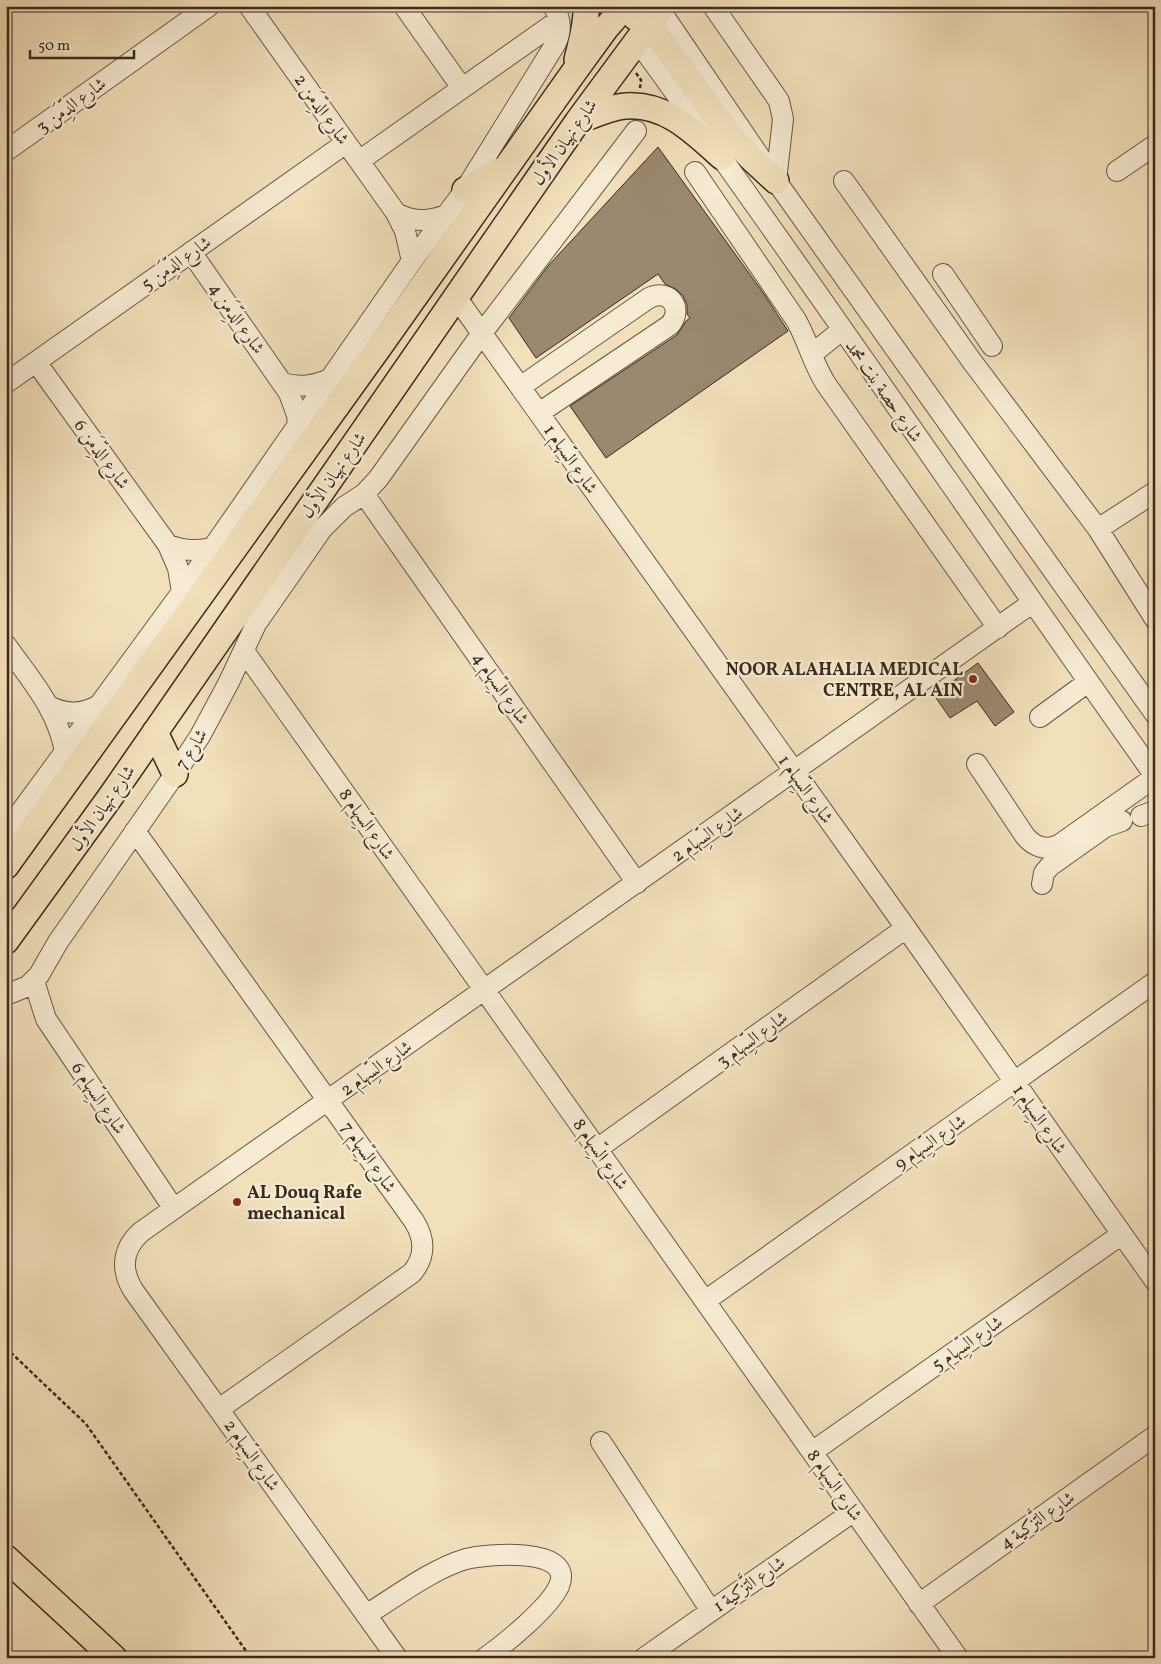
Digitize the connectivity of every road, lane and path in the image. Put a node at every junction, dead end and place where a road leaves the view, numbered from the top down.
1 (209, 6) edge
2 (249, 6) edge
3 (404, 6) edge
4 (586, 6) edge
5 (713, 6) edge
6 (556, 13) edge
7 (637, 14) edge
8 (574, 72) junction
9 (462, 88) junction
10 (578, 120) junction
11 (636, 131) dead end
12 (346, 143) junction
13 (1155, 145) edge
14 (6, 151) edge
15 (722, 157) junction
16 (358, 160) junction
17 (506, 168) junction
18 (1117, 170) dead end
19 (695, 172) dead end
20 (776, 180) junction
21 (844, 181) dead end
22 (465, 190) junction
23 (396, 212) junction
24 (446, 215) junction
25 (774, 232) junction
26 (748, 250) junction
27 (191, 252) junction
28 (412, 262) junction
29 (943, 274) dead end
30 (456, 298) junction
31 (842, 330) junction
32 (482, 333) junction
33 (992, 346) dead end
34 (812, 354) junction
35 (36, 362) junction
36 (332, 378) junction
37 (6, 383) edge
38 (282, 384) junction
39 (520, 387) junction
40 (539, 413) junction
41 (298, 426) junction
42 (1155, 492) edge
43 (364, 494) junction
44 (1098, 529) junction
45 (168, 545) junction
46 (213, 548) junction
47 (182, 592) junction
48 (1032, 603) junction
49 (1155, 619) edge
50 (998, 628) junction
51 (6, 645) edge
52 (244, 651) junction
53 (1088, 682) junction
54 (99, 705) junction
55 (49, 706) junction
56 (1154, 713) edge
57 (1040, 717) dead end
58 (155, 732) junction
59 (65, 753) junction
60 (977, 764) dead end
61 (794, 772) junction
62 (175, 774) junction
63 (1155, 777) edge
64 (1144, 818) edge
65 (136, 831) junction
66 (6, 832) edge
67 (6, 866) edge
68 (637, 883) junction
69 (1042, 884) dead end
70 (906, 928) junction
71 (6, 941) edge
72 (34, 981) junction
73 (1155, 982) edge
74 (485, 991) junction
75 (6, 995) edge
76 (1014, 1082) junction
77 (329, 1101) junction
78 (597, 1149) junction
79 (174, 1209) junction
80 (1122, 1234) junction
81 (1155, 1281) edge
82 (705, 1301) junction
83 (6, 1348) edge
84 (220, 1409) junction
85 (1155, 1436) edge
86 (601, 1442) dead end
87 (812, 1452) junction
88 (854, 1511) junction
89 (6, 1558) edge
90 (919, 1604) junction
91 (711, 1611) junction
92 (366, 1615) junction
93 (649, 1656) edge
94 (114, 1658) edge
95 (251, 1658) edge
96 (397, 1658) edge
97 (485, 1658) edge
98 (958, 1658) edge

1 - 14 street, شارع الدِّمَن 3
2 - 12 street, شارع الدِّمَن 2
3 - 9 street
4 - 8 main road
5 - 20 street
6 - 9 street
6 - 22 street
7 - 8 main road, شارع نهيان الأول
7 - 10 main road, شارع نهيان الأول
7 - 15 street, شارع حصة بنت محمد
7 - 20 main road
8 - 17 main road, شارع نهيان الأول
9 - 16 street
10 - 15 main road
10 - 30 main road, شارع نهيان الأول
11 - 32 street, شارع 7
12 - 16 street, شارع الدِّمَن 2
12 - 27 street, شارع الدِّمَن 5
13 - 18 street
15 - 25 street, شارع حصة بنت محمد
16 - 23 street, شارع الدِّمَن 2
17 - 22 main road
17 - 67 main road, شارع نهيان الأول
19 - 26 street
20 - 56 street, شارع حصة بنت محمد
21 - 44 street
22 - 24 street
23 - 24 street
23 - 28 street, شارع الدِّمَن 2
24 - 28 street
25 - 26 street
25 - 31 street, شارع حصة بنت محمد
26 - 34 street
27 - 35 street, شارع الدِّمَن 5
27 - 38 street, شارع الدِّمَن 4
28 - 36 street
29 - 33 street
30 - 32 street, شارع السِّهام 1
30 - 58 main road, شارع نهيان الأول
31 - 34 street
31 - 48 street, شارع حصة بنت محمد
32 - 39 street, شارع السِّهام 1
32 - 43 street, شارع 7
34 - 50 street
35 - 37 street, شارع الدِّمَن 5
35 - 45 street, شارع الدِّمَن 6
36 - 38 street
36 - 41 street
38 - 41 street, شارع الدِّمَن 4
39 - 40 street, شارع السِّهام 1
39 - 40 street
40 - 61 street, شارع السِّهام 1
41 - 46 street
42 - 44 street
43 - 52 street, شارع 7
43 - 68 street, شارع السِّهام 4
44 - 49 street
45 - 46 street
45 - 47 street, شارع الدِّمَن 6
46 - 47 street
47 - 54 street
48 - 50 street, شارع السِّهام 2
48 - 53 street, شارع حصة بنت محمد
50 - 61 street, شارع السِّهام 2
51 - 55 street
52 - 62 street, شارع 7
52 - 74 street, شارع السِّهام 8
53 - 57 street
53 - 63 street, شارع حصة بنت محمد
54 - 55 street
54 - 59 street
55 - 59 street
58 - 62 main road
58 - 71 main road, شارع نهيان الأول
59 - 66 street
60 - 63 street
61 - 68 street, شارع السِّهام 2
61 - 70 street, شارع السِّهام 1
62 - 65 street, شارع 7
64 - 69 street
65 - 72 street, شارع 7
65 - 77 street, شارع السِّهام 7
68 - 74 street, شارع السِّهام 2
70 - 76 street, شارع السِّهام 1
70 - 78 street, شارع السِّهام 3
72 - 75 street, شارع 7
72 - 79 street, شارع السِّهام 6
73 - 76 street, شارع السِّهام 9
74 - 77 street, شارع السِّهام 2
74 - 78 street, شارع السِّهام 8
76 - 80 street, شارع السِّهام 1
76 - 82 street, شارع السِّهام 9
77 - 79 street, شارع السِّهام 2
77 - 84 street, شارع السِّهام 7
78 - 82 street, شارع السِّهام 8
79 - 84 street, شارع السِّهام 2
80 - 81 street, شارع السِّهام 1
80 - 87 street, شارع السِّهام 5
82 - 87 street, شارع السِّهام 8
83 - 95 path
84 - 92 street, شارع السِّهام 2
85 - 90 street, شارع التَّزكية 4
86 - 91 street
87 - 88 street, شارع السِّهام 8
88 - 90 street, شارع السِّهام 8
88 - 91 street, شارع التَّزكية 1
89 - 94 main road
90 - 98 street, شارع السِّهام 8
91 - 93 street, شارع التَّزكية 1
92 - 96 street, شارع السِّهام 2
92 - 97 street

